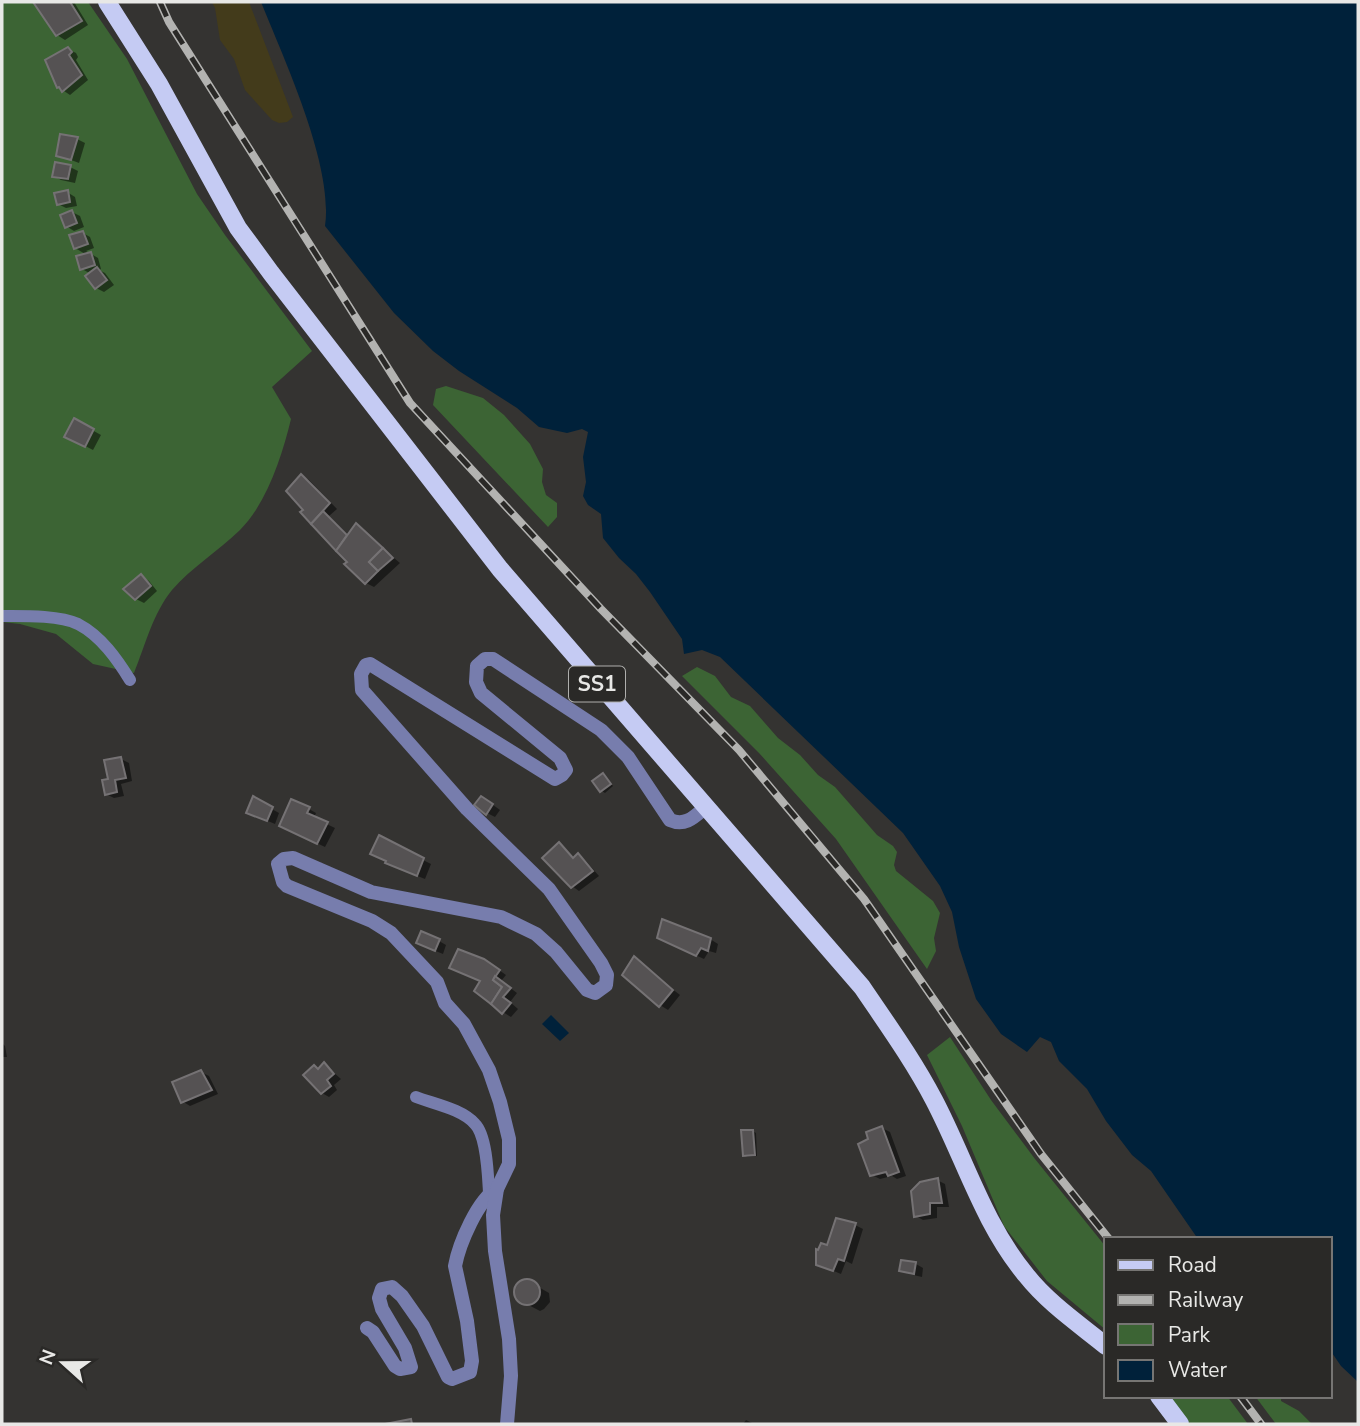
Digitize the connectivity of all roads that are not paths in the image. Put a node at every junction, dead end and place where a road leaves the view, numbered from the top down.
1 (107, 2) edge
2 (2, 615) edge
3 (130, 680) dead end
4 (706, 806) junction
5 (416, 1097) dead end
6 (493, 1191) junction
7 (367, 1328) dead end
8 (1104, 1344) edge
9 (1160, 1398) edge
10 (508, 1424) edge
11 (1180, 1424) edge

1 - 4 main road, SS1
2 - 3 lane
4 - 6 street
4 - 8 main road, SS1
5 - 6 lane
6 - 7 street
6 - 10 street
9 - 11 main road

